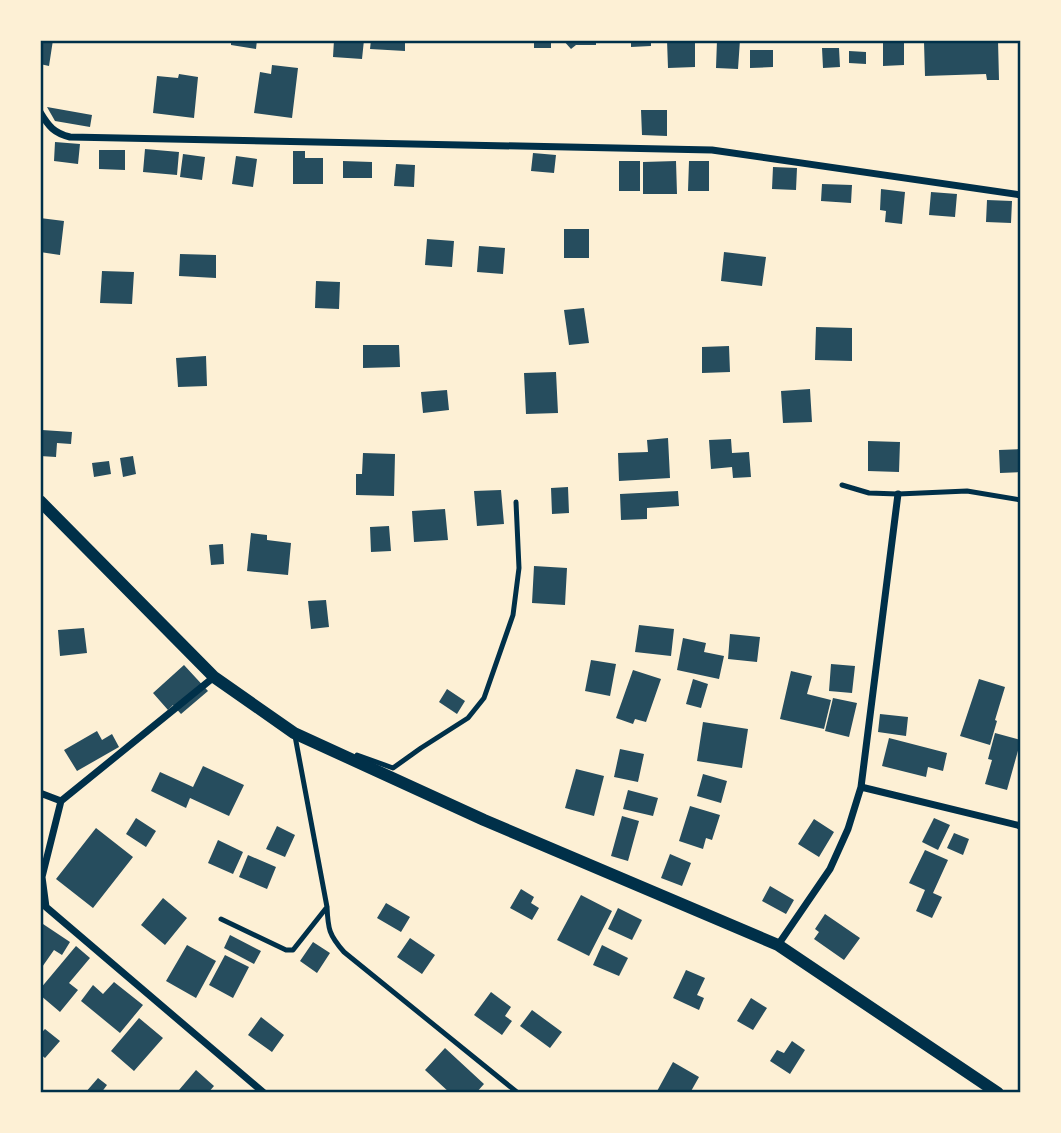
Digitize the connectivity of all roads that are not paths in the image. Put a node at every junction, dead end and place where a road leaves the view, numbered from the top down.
1 (40, 112) edge
2 (1021, 195) edge
3 (842, 485) dead end
4 (898, 494) junction
5 (1021, 500) edge
6 (40, 501) edge
7 (516, 502) dead end
8 (214, 677) junction
9 (294, 733) junction
10 (861, 787) junction
11 (40, 793) edge
12 (61, 801) junction
13 (1021, 826) edge
14 (327, 907) junction
15 (221, 919) dead end
16 (778, 945) junction
17 (264, 1093) edge
18 (518, 1093) edge
19 (998, 1093) edge

1 - 2 street
3 - 4 lane
4 - 5 lane
4 - 10 street
6 - 8 street
7 - 9 lane
8 - 9 street
8 - 12 street
9 - 14 lane
9 - 16 street
10 - 13 street
10 - 16 street
11 - 12 street
12 - 17 street
14 - 15 lane
14 - 18 lane
16 - 19 street

